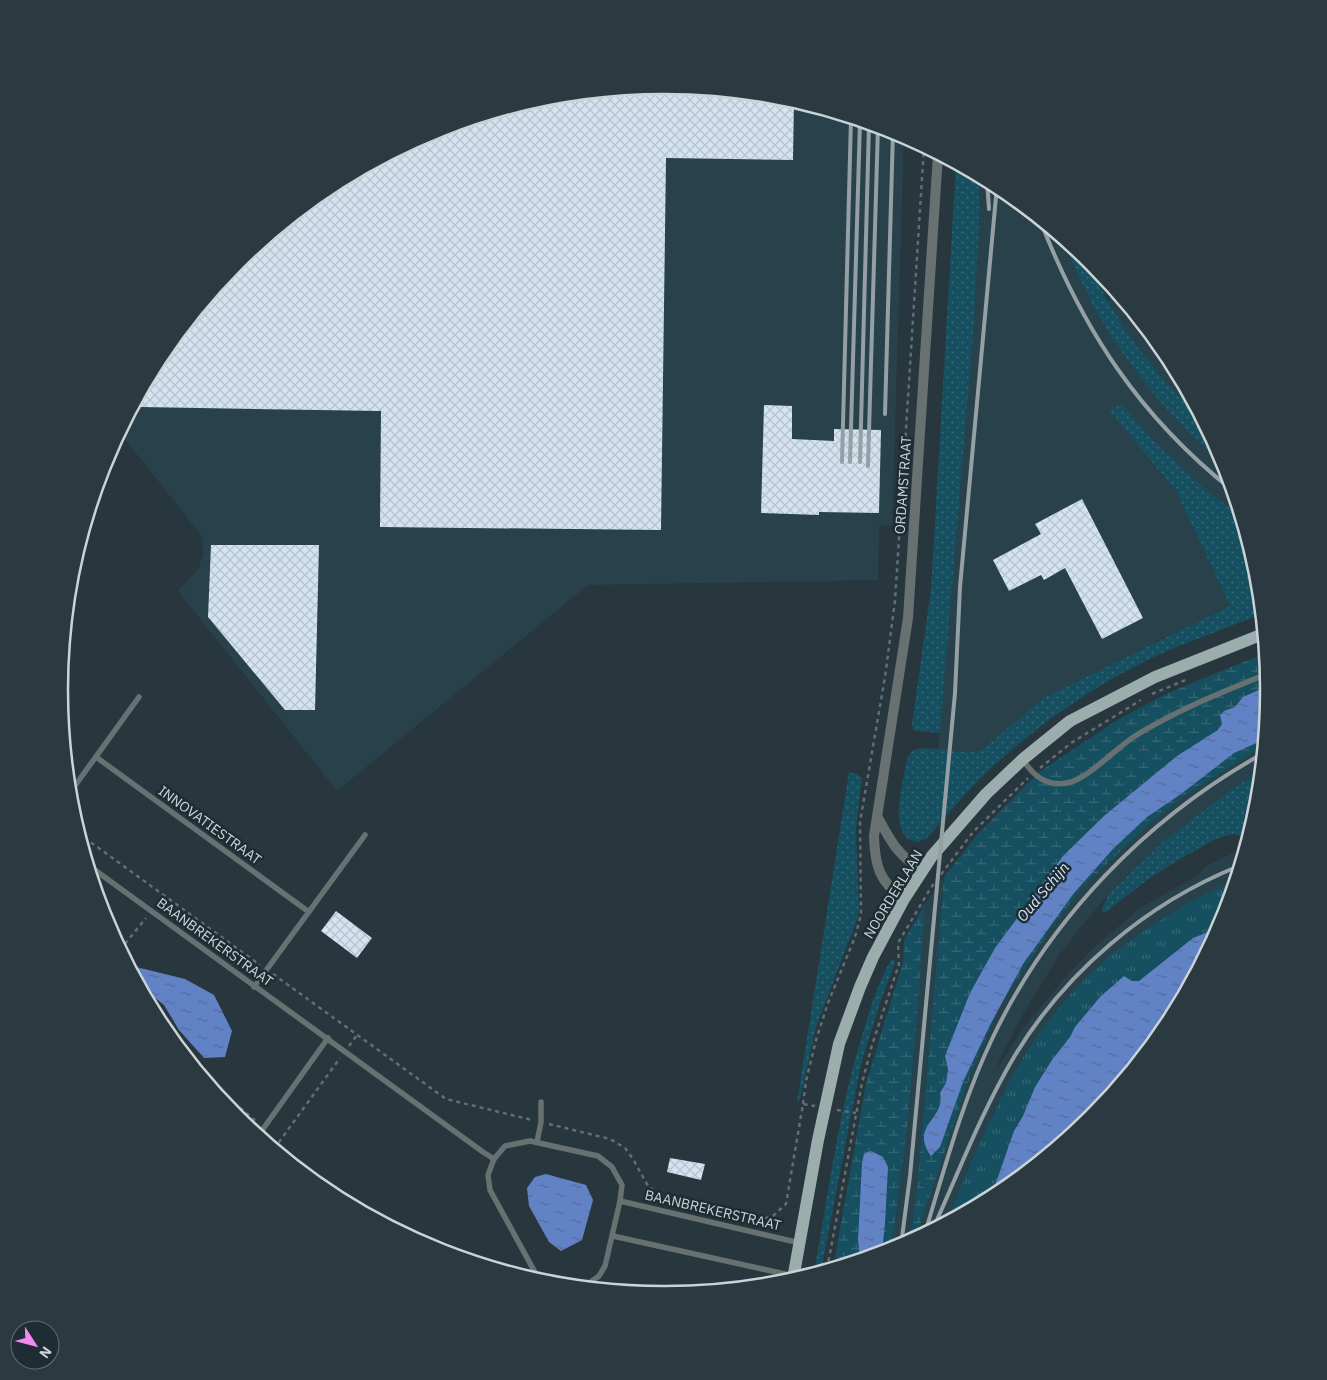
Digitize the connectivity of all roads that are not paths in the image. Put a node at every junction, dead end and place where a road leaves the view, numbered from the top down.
1 (938, 161) edge
2 (1257, 637) edge
3 (1259, 677) edge
4 (139, 697) dead end
5 (96, 758) junction
6 (1022, 760) junction
7 (76, 785) edge
8 (877, 816) junction
9 (365, 835) dead end
10 (922, 871) junction
11 (96, 872) edge
12 (904, 900) junction
13 (309, 912) junction
14 (254, 987) junction
15 (328, 1038) junction
16 (541, 1102) dead end
17 (262, 1130) edge
18 (536, 1142) junction
19 (494, 1159) junction
20 (620, 1201) junction
21 (613, 1236) junction
22 (800, 1243) junction
23 (795, 1271) edge
24 (535, 1272) edge
25 (781, 1275) edge
26 (591, 1282) edge

1 - 8 street, ORDAMSTRAAT
2 - 6 main road, NOORDERLAAN
3 - 6 lane
4 - 5 lane
5 - 7 lane
5 - 13 lane, INNOVATIESTRAAT
6 - 10 main road, NOORDERLAAN
8 - 10 street
8 - 12 street, ORDAMSTRAAT
9 - 13 lane
10 - 12 main road, NOORDERLAAN
11 - 14 lane, BAANBREKERSTRAAT
12 - 22 main road, NOORDERLAAN
13 - 14 lane
14 - 15 lane, BAANBREKERSTRAAT
15 - 17 lane
15 - 19 lane, BAANBREKERSTRAAT
16 - 18 lane
18 - 19 lane
18 - 20 lane
19 - 24 lane
20 - 21 lane
20 - 22 lane, BAANBREKERSTRAAT
21 - 25 lane
21 - 26 lane
22 - 23 main road, NOORDERLAAN

